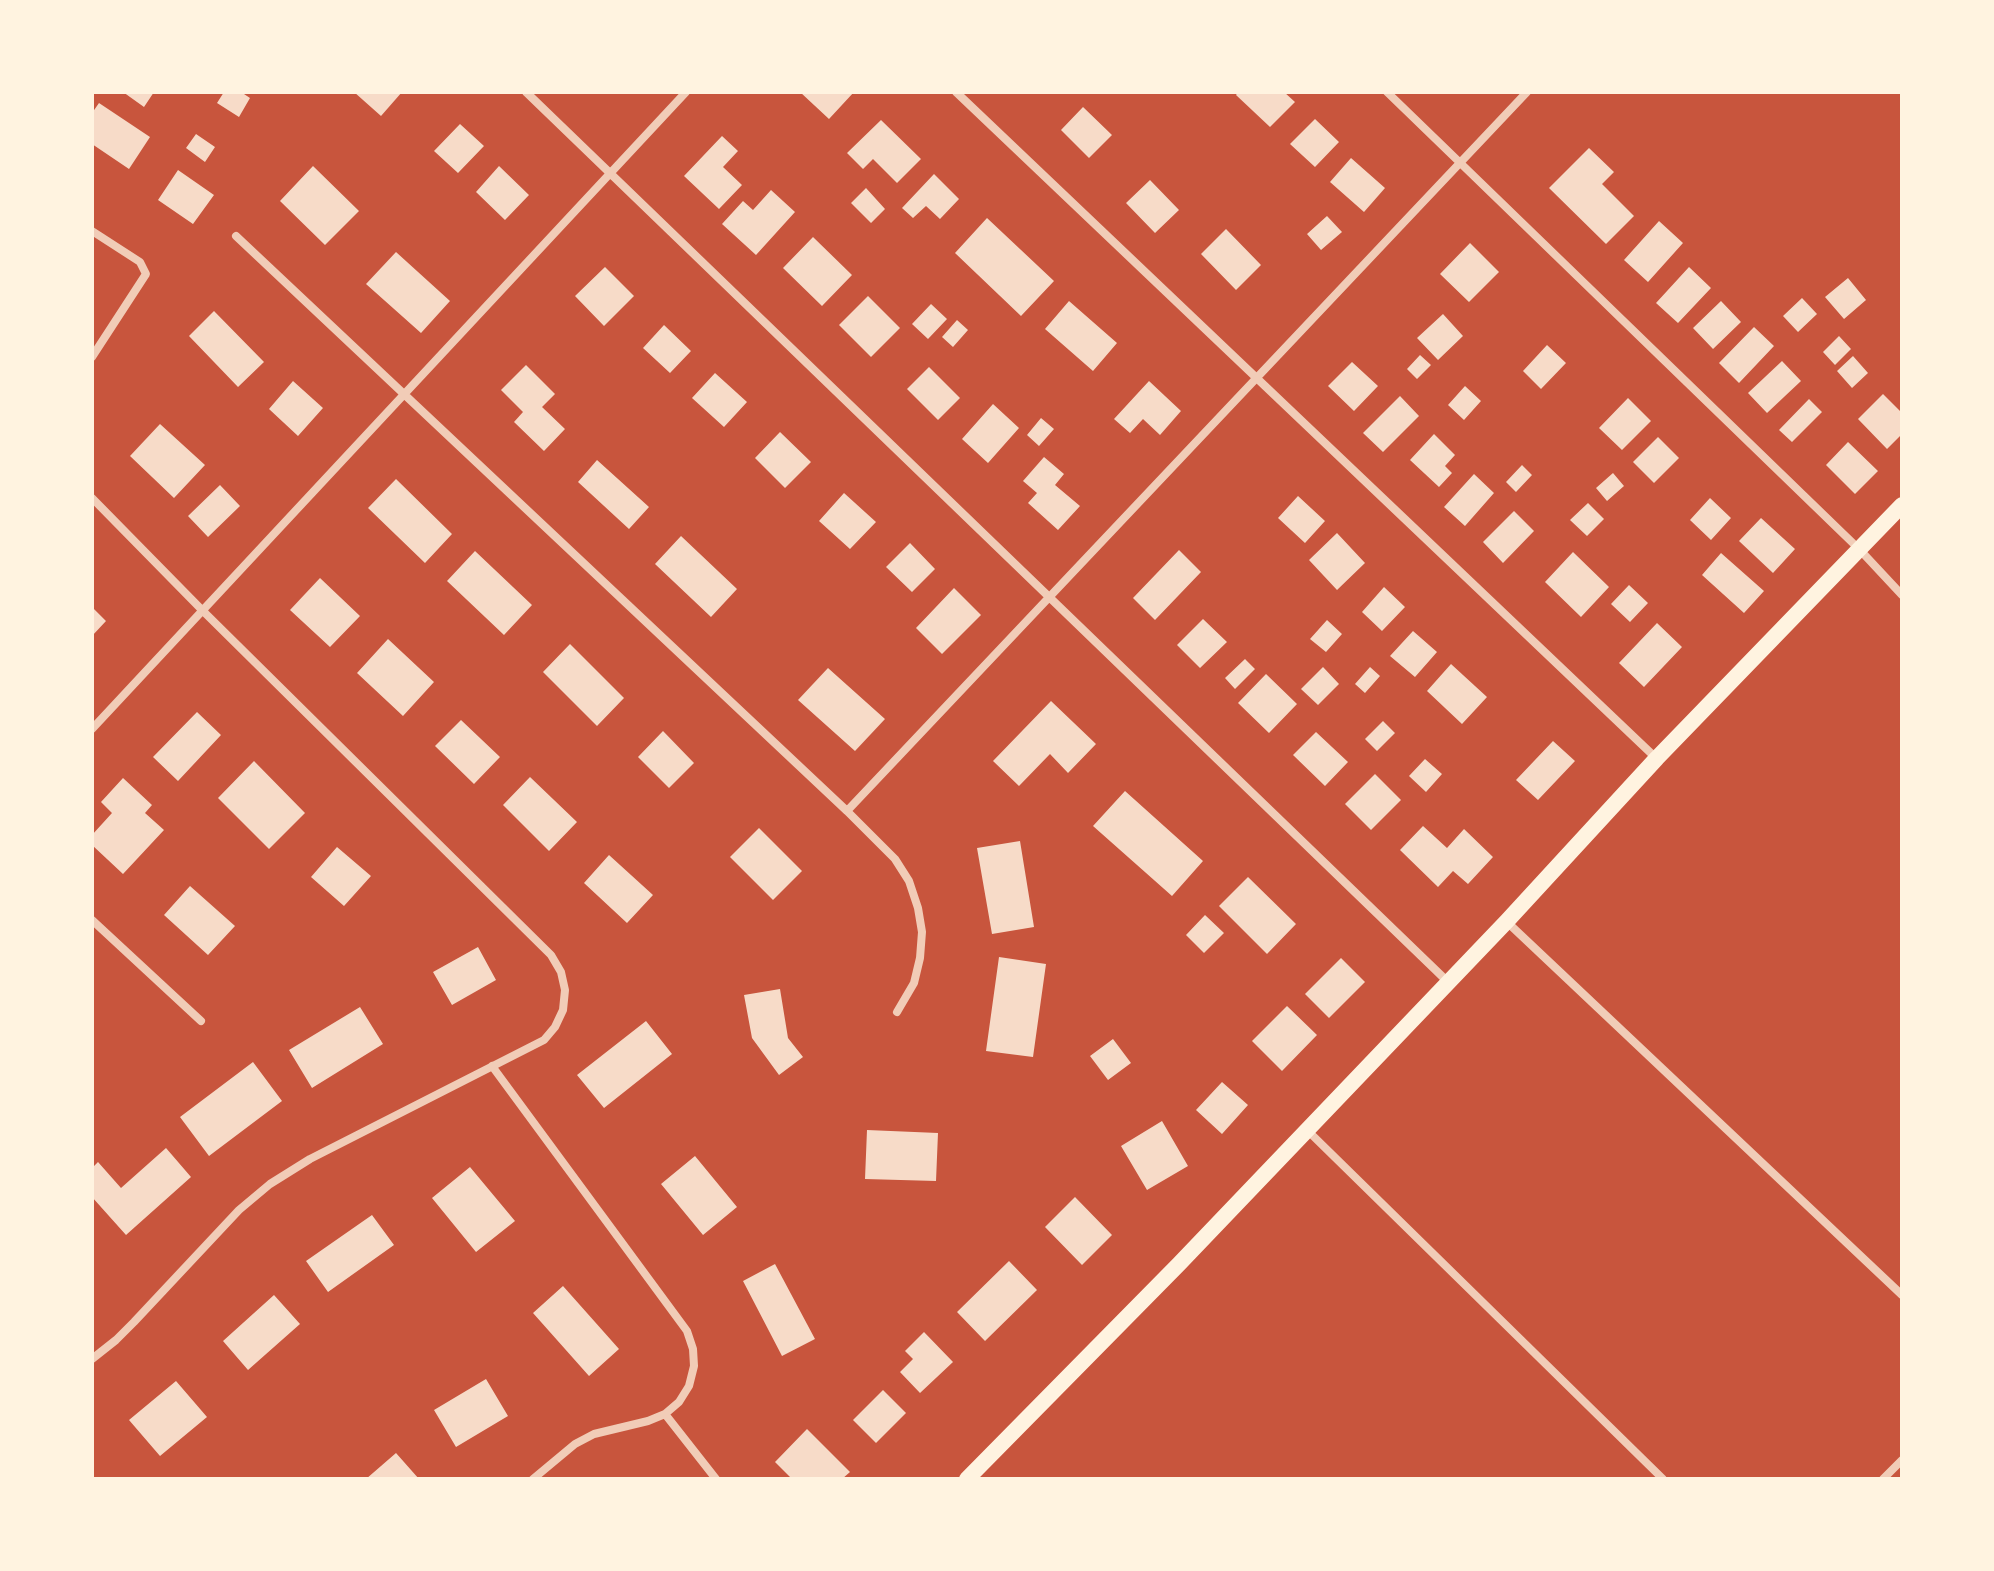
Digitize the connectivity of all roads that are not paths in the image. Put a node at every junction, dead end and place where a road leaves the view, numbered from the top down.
1 (526, 92) edge
2 (686, 92) edge
3 (956, 92) edge
4 (1387, 92) edge
5 (1527, 92) edge
6 (1460, 163) junction
7 (610, 173) junction
8 (92, 231) edge
9 (236, 236) dead end
10 (92, 357) edge
11 (1256, 379) junction
12 (404, 394) junction
13 (92, 498) edge
14 (1902, 505) edge
15 (1860, 550) junction
16 (1902, 595) edge
17 (1050, 597) junction
18 (203, 611) junction
19 (92, 729) edge
20 (1657, 758) junction
21 (847, 811) junction
22 (92, 920) edge
23 (1507, 921) junction
24 (1448, 982) junction
25 (897, 1012) dead end
26 (201, 1021) dead end
27 (492, 1066) junction
28 (1307, 1130) junction
29 (1902, 1295) edge
30 (92, 1359) edge
31 (665, 1414) junction
32 (1902, 1460) edge
33 (533, 1479) edge
34 (716, 1479) edge
35 (967, 1479) edge
36 (1663, 1479) edge
37 (1883, 1479) edge

1 - 7 street
2 - 7 street
3 - 11 street
4 - 6 street
5 - 6 street
6 - 11 street
6 - 15 street
7 - 12 street
7 - 17 street
8 - 10 street
9 - 12 street
11 - 17 street
11 - 20 street
12 - 18 street
12 - 21 street
13 - 18 street
14 - 15 main road
15 - 16 street
15 - 20 main road
17 - 21 street
17 - 24 street
18 - 19 street
18 - 27 street
20 - 23 main road
21 - 25 street
22 - 26 street
23 - 24 main road
23 - 29 street
24 - 28 main road
27 - 30 street
27 - 31 street
28 - 35 main road
28 - 36 street
31 - 33 street
31 - 34 street
32 - 37 street

